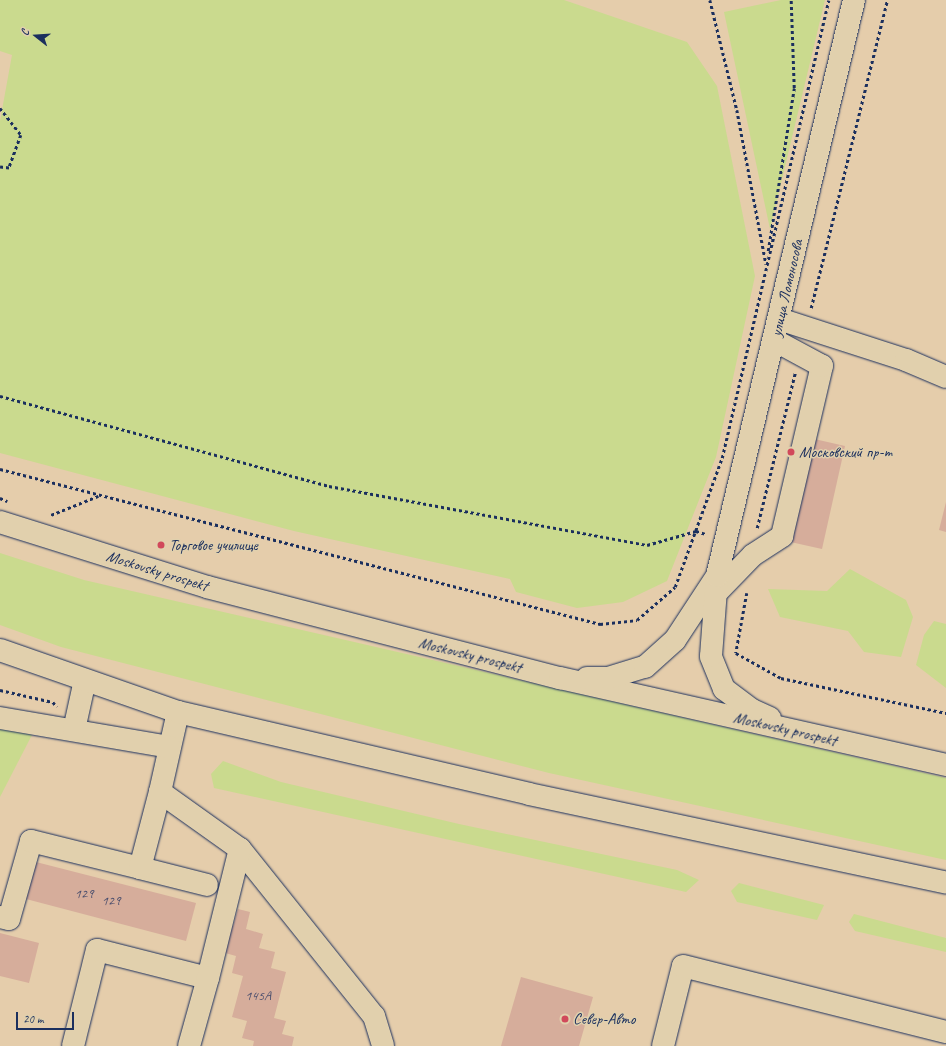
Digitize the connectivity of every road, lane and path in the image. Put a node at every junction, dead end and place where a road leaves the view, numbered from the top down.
1 (711, 0) edge
2 (716, 0) edge
3 (791, 0) edge
4 (829, 0) edge
5 (854, 0) edge
6 (886, 0) edge
7 (0, 108) edge
8 (0, 167) edge
9 (766, 265) junction
10 (770, 280) dead end
11 (807, 326) junction
12 (777, 329) junction
13 (800, 354) junction
14 (946, 377) edge
15 (0, 396) edge
16 (0, 468) edge
17 (99, 496) junction
18 (51, 515) dead end
19 (0, 522) edge
20 (696, 531) junction
21 (756, 531) dead end
22 (726, 539) junction
23 (717, 583) junction
24 (748, 590) dead end
25 (0, 650) edge
26 (560, 678) junction
27 (85, 680) junction
28 (178, 712) junction
29 (946, 713) edge
30 (0, 718) edge
31 (74, 730) junction
32 (810, 735) junction
33 (170, 747) junction
34 (946, 765) edge
35 (160, 792) junction
36 (240, 849) junction
37 (140, 868) junction
38 (946, 883) edge
39 (207, 885) dead end
40 (0, 917) edge
41 (208, 978) junction
42 (946, 1032) edge
43 (73, 1046) edge
44 (189, 1046) edge
45 (383, 1046) edge
46 (663, 1046) edge

1 - 2 path
1 - 9 path
3 - 9 path
4 - 9 path
5 - 12 main road, улица Ломоносова
6 - 11 path
7 - 8 path
9 - 10 path
9 - 20 path
11 - 12 main road
11 - 14 main road
12 - 13 main road
12 - 22 main road, улица Ломоносова
13 - 21 path
13 - 23 main road
15 - 20 path
16 - 17 path
17 - 18 path
17 - 20 path
19 - 26 main road, Moskovsky prospekt
20 - 22 path
22 - 23 main road, улица Ломоносова
23 - 26 main road, улица Ломоносова
23 - 32 main road, улица Ломоносова
24 - 29 path
25 - 27 main road
26 - 32 main road, Moskovsky prospekt
27 - 28 main road
27 - 31 main road
28 - 33 main road
28 - 38 main road
30 - 31 main road
31 - 33 main road
32 - 34 main road, Moskovsky prospekt
33 - 35 main road
35 - 36 main road
35 - 37 main road
36 - 41 main road
36 - 45 main road
37 - 39 main road
37 - 40 main road
41 - 43 main road
41 - 44 main road
42 - 46 main road

